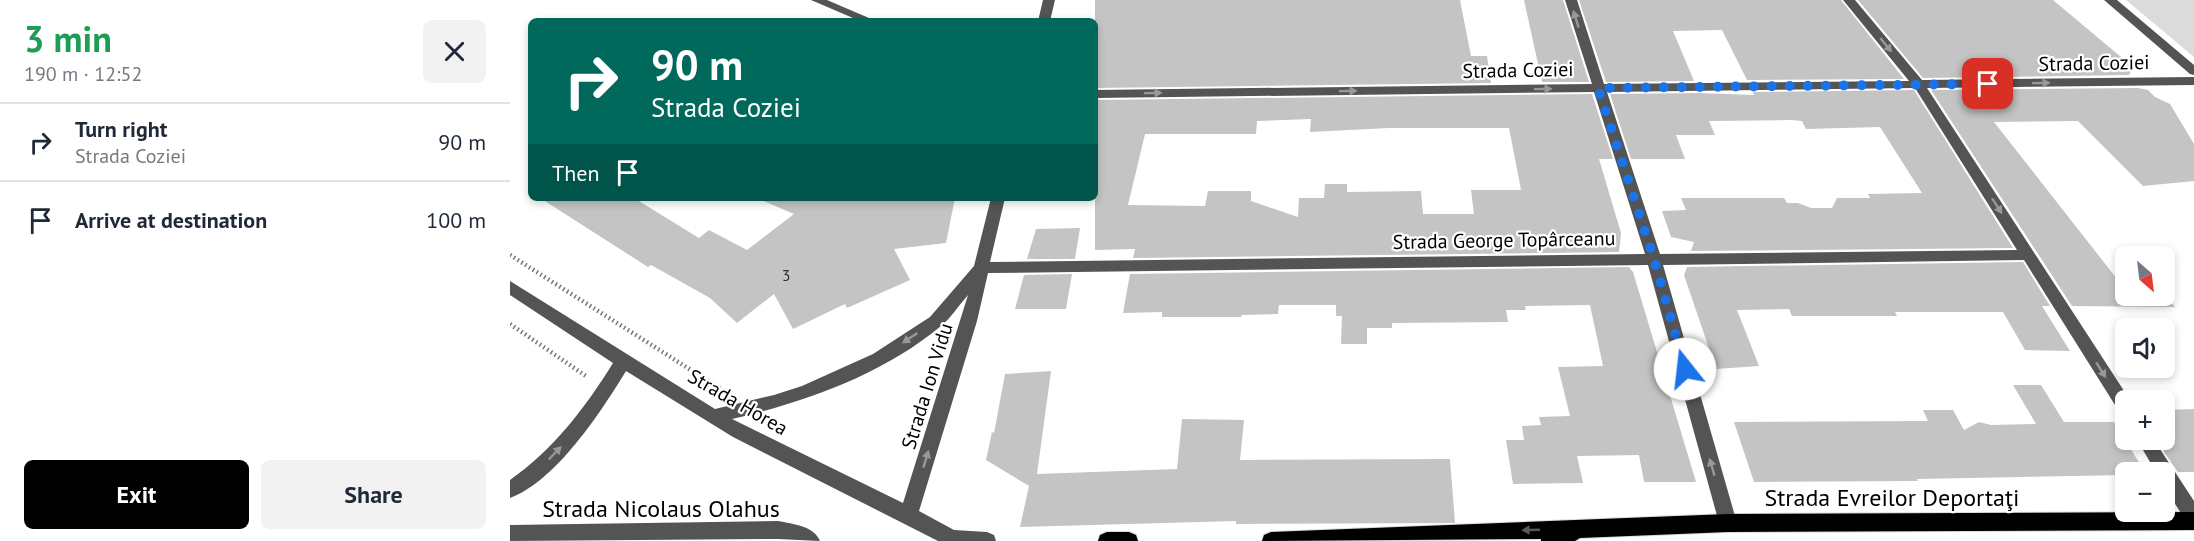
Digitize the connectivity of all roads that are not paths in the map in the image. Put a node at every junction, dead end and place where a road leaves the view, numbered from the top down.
1 (817, 0) edge
2 (1049, 0) edge
3 (1571, 0) edge
4 (1849, 0) edge
5 (2110, 0) edge
6 (862, 18) edge
7 (1045, 18) edge
8 (2194, 71) edge
9 (2194, 81) edge
10 (1919, 85) junction
11 (1598, 88) junction
12 (1098, 94) edge
13 (997, 201) edge
14 (2028, 255) junction
15 (1654, 259) junction
16 (981, 268) junction
17 (510, 287) edge
18 (623, 361) junction
19 (2115, 391) edge
20 (714, 416) junction
21 (2151, 450) edge
22 (510, 490) edge
23 (909, 515) junction
24 (2194, 519) edge
25 (1728, 523) junction
26 (1590, 528) junction
27 (510, 534) edge
28 (955, 540) edge
29 (811, 541) edge
30 (987, 541) edge
31 (1107, 541) edge
32 (1129, 541) edge
33 (1271, 541) edge
34 (1550, 541) edge

1 - 6 street
2 - 7 street
11 -> 3 street
4 -> 10 street
5 - 8 street
10 -> 9 street, Strada Coziei
10 - 11 street, Strada Coziei
10 -> 14 street
12 -> 11 street, Strada Coziei
11 - 15 street
13 - 16 street, Strada Ion Vidu
14 - 15 street, Strada George Topârceanu
14 -> 19 street
15 - 16 street, Strada George Topârceanu
25 -> 15 street
16 -> 20 street, Strada Ion Vidu
23 -> 16 street, Strada Ion Vidu
17 - 18 street, Strada Horea
18 - 20 street, Strada Horea
22 -> 18 street
20 - 23 street, Strada Horea
21 - 24 street
23 - 28 street, Strada Horea
24 - 25 main road, Strada Evreilor Deportaţi
25 - 26 main road, Strada Evreilor Deportaţi
26 -> 33 main road, Strada Evreilor Deportaţi
26 - 34 main road, Strada Evreilor Deportaţi
27 - 29 street, Strada Nicolaus Olahus
28 - 30 street, Strada Horea
31 - 32 main road

